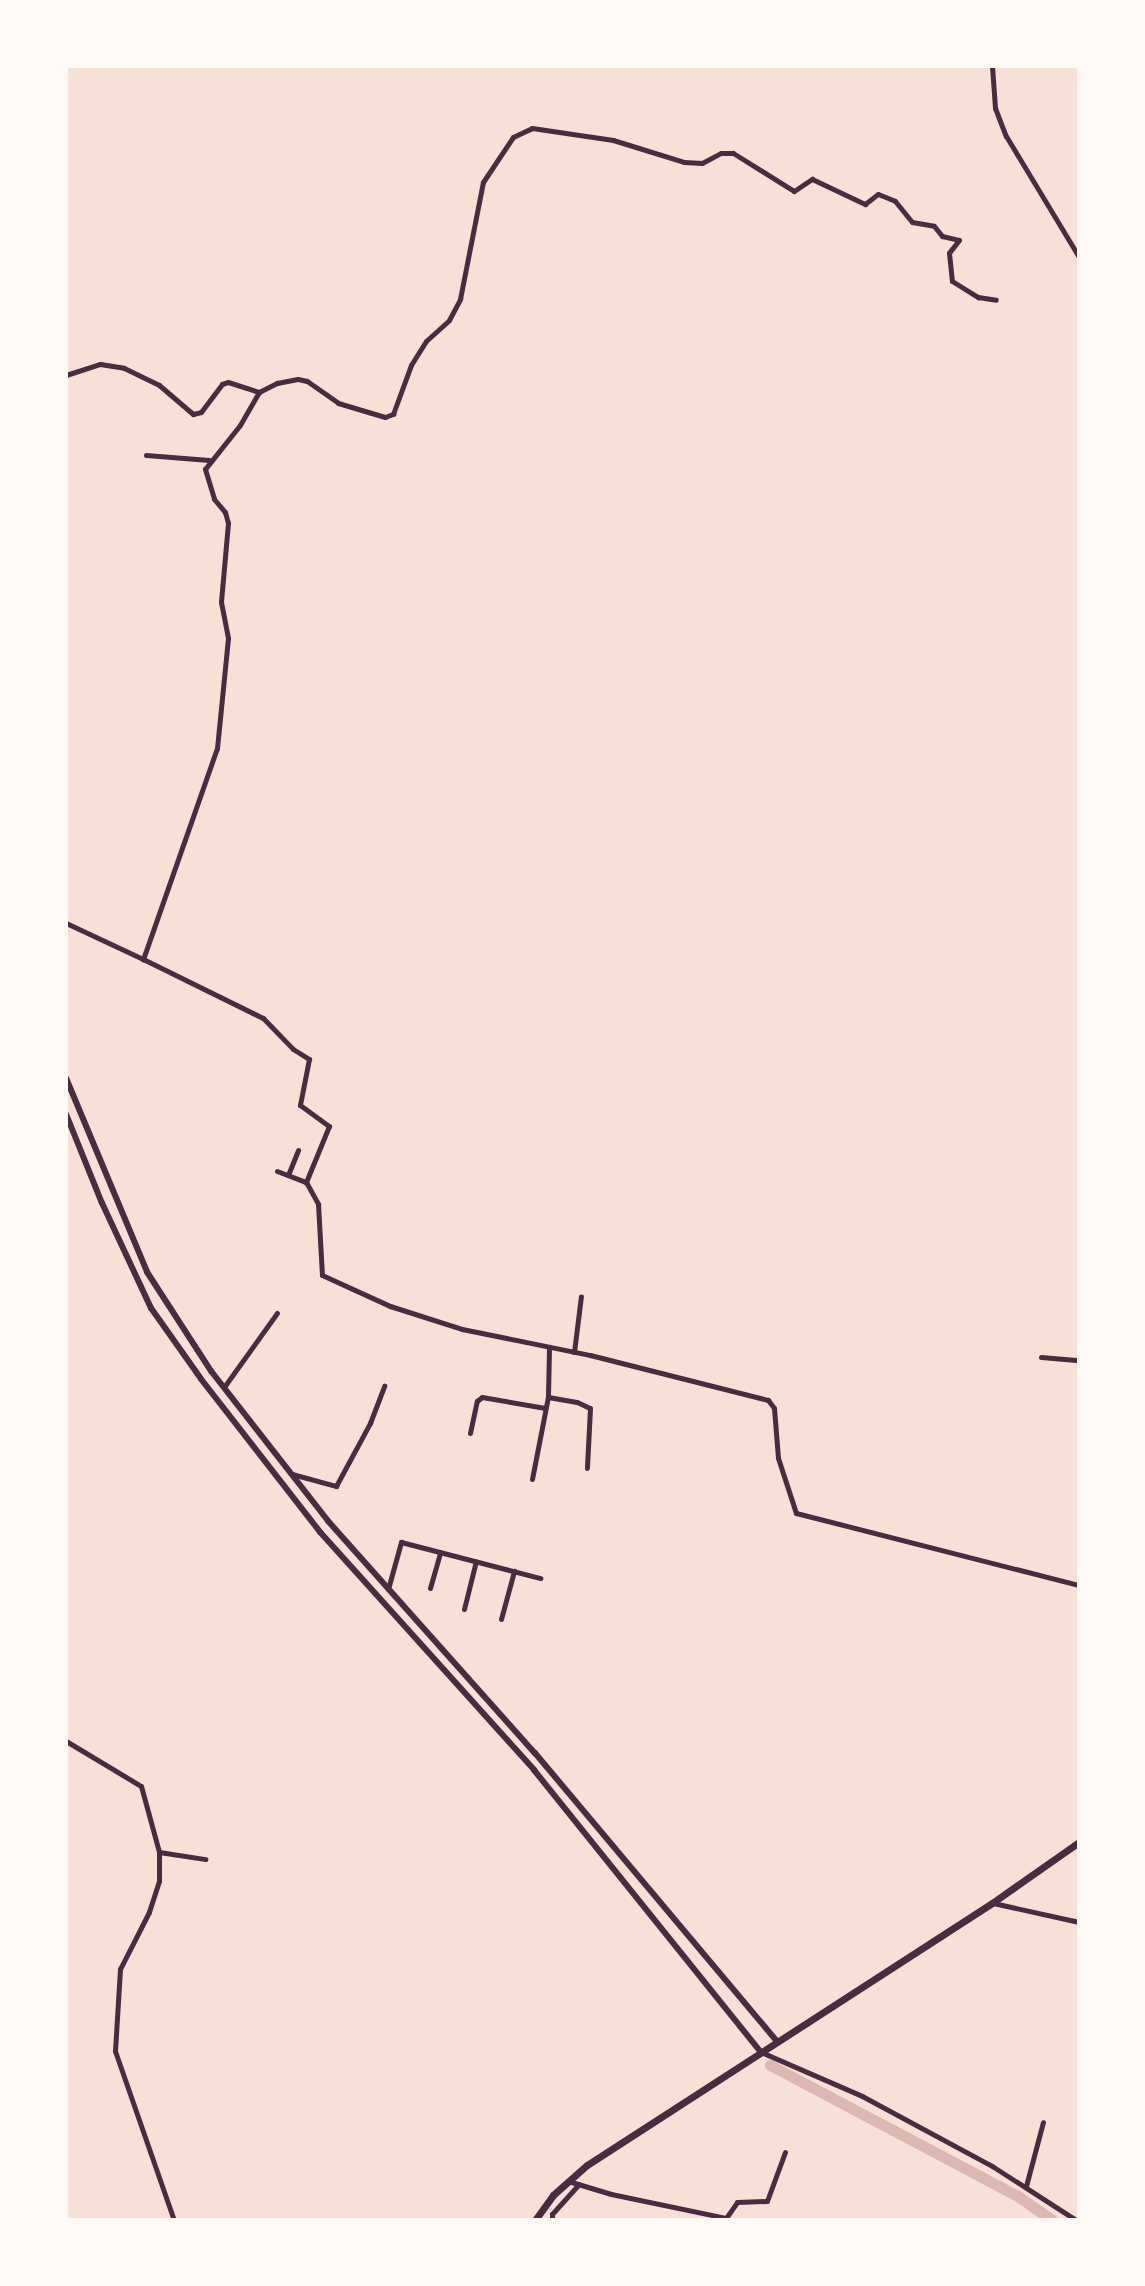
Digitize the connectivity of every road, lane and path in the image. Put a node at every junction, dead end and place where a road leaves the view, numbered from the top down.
1 (992, 66) edge
2 (942, 236) junction
3 (949, 253) junction
4 (1079, 257) edge
5 (996, 300) dead end
6 (66, 375) edge
7 (259, 392) junction
8 (146, 455) dead end
9 (209, 460) junction
10 (66, 923) edge
11 (143, 959) junction
12 (66, 1078) edge
13 (66, 1114) edge
14 (298, 1150) dead end
15 (277, 1171) dead end
16 (288, 1175) junction
17 (306, 1182) junction
18 (581, 1296) dead end
19 (277, 1313) dead end
20 (175, 1319) junction
21 (162, 1323) junction
22 (549, 1348) junction
23 (574, 1352) junction
24 (1041, 1357) dead end
25 (1079, 1360) edge
26 (384, 1386) dead end
27 (224, 1387) junction
28 (548, 1397) junction
29 (545, 1408) junction
30 (470, 1433) dead end
31 (263, 1438) junction
32 (253, 1446) junction
33 (587, 1468) dead end
34 (291, 1474) junction
35 (532, 1479) dead end
36 (440, 1552) junction
37 (476, 1561) junction
38 (514, 1571) junction
39 (540, 1578) dead end
40 (1079, 1585) edge
41 (430, 1588) dead end
42 (388, 1590) junction
43 (464, 1609) dead end
44 (501, 1619) dead end
45 (66, 1741) edge
46 (1079, 1842) edge
47 (159, 1852) junction
48 (205, 1859) dead end
49 (992, 1903) junction
50 (1079, 1922) edge
51 (777, 2041) junction
52 (761, 2052) junction
53 (782, 2060) junction
54 (1043, 2122) dead end
55 (785, 2152) dead end
56 (567, 2181) junction
57 (579, 2184) junction
58 (1026, 2186) junction
59 (174, 2220) edge
60 (535, 2220) edge
61 (552, 2220) edge
62 (1076, 2220) edge

1 - 4 street
2 - 3 street
2 - 3 street
2 - 7 street
3 - 5 street
6 - 7 street
7 - 9 street
8 - 9 street
9 - 11 street
10 - 11 street
11 - 17 street
12 - 20 street
13 - 21 street
14 - 16 street
15 - 16 street
16 - 17 street
17 - 22 street
18 - 23 street
19 - 27 street
20 - 21 street
20 - 27 street
21 - 32 street
22 - 23 street
22 - 28 street
23 - 40 street
24 - 25 street
26 - 34 street
27 - 31 street
28 - 29 street
28 - 33 street
29 - 30 street
29 - 35 street
31 - 32 street
31 - 34 street
32 - 52 street
34 - 42 street
36 - 37 street
36 - 41 street
36 - 42 street
37 - 38 street
37 - 43 street
38 - 39 street
38 - 44 street
42 - 51 street
45 - 47 street
46 - 49 main road
47 - 48 street
47 - 59 street
49 - 50 street
49 - 51 main road
51 - 52 main road
51 - 53 street
52 - 53 street
52 - 56 main road
53 - 58 street
54 - 58 street
55 - 57 street
56 - 57 street
56 - 60 main road
57 - 61 street
58 - 62 street

